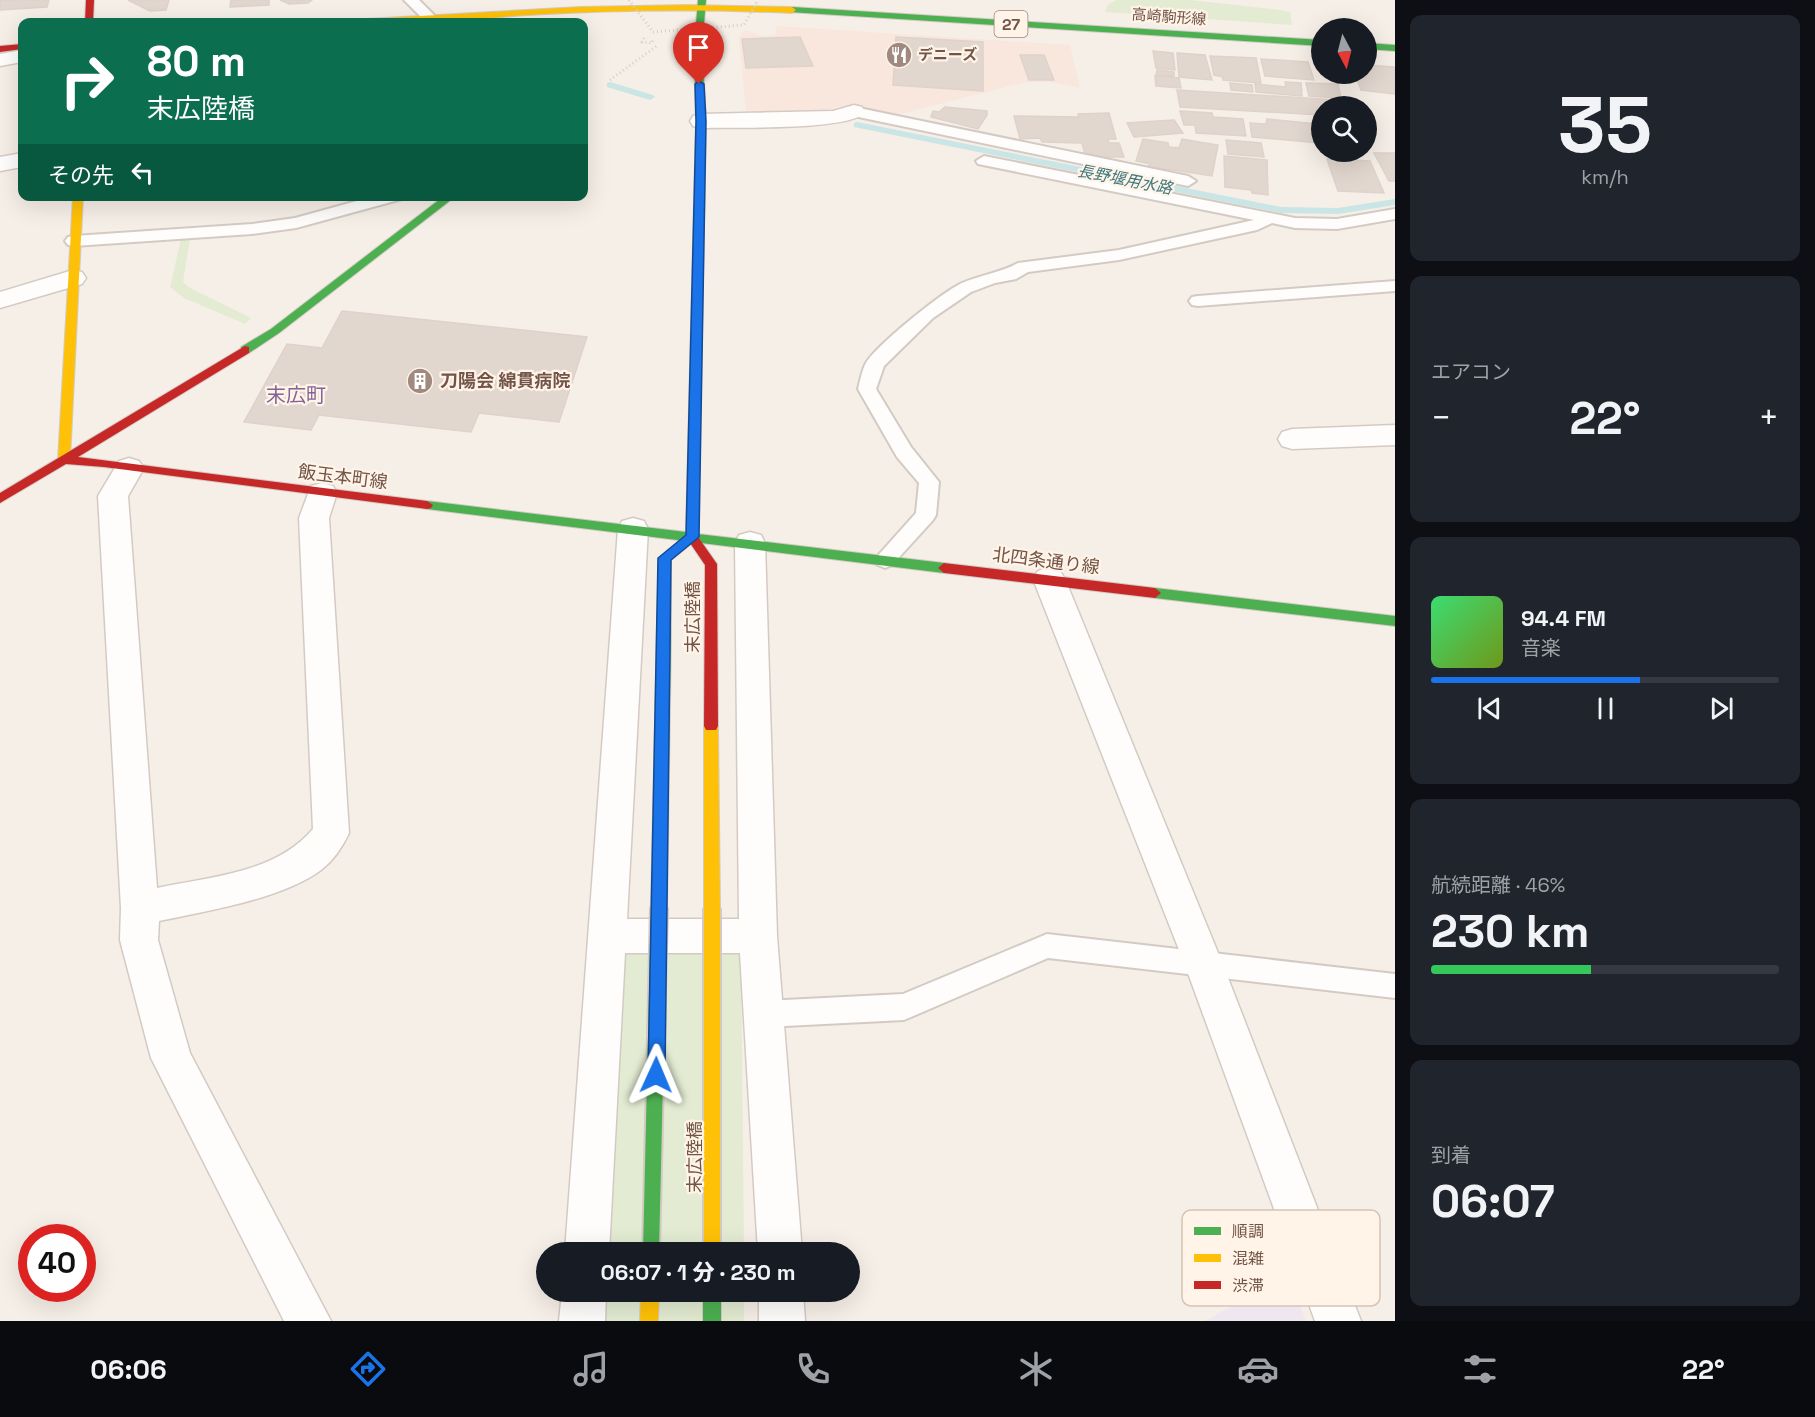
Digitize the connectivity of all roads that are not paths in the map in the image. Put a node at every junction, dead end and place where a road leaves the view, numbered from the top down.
1 (90, 0) edge
2 (411, 0) edge
3 (686, 0) edge
4 (701, 3) edge
5 (88, 18) edge
6 (429, 18) edge
7 (477, 18) edge
8 (1311, 42) edge
9 (18, 47) edge
10 (1377, 47) edge
11 (1395, 48) edge
12 (0, 49) edge
13 (18, 57) edge
14 (0, 60) edge
15 (854, 112) joint
16 (701, 121) junction
17 (984, 160) dead end
18 (18, 161) edge
19 (0, 164) edge
20 (1130, 181) junction
21 (1188, 181) dead end
22 (78, 201) edge
23 (379, 201) edge
24 (444, 201) edge
25 (1395, 214) edge
26 (1268, 219) junction
27 (74, 241) junction
28 (73, 278) junction
29 (1395, 286) edge
30 (0, 300) edge
31 (1198, 301) dead end
32 (1395, 435) edge
33 (1292, 439) dead end
34 (64, 460) junction
35 (129, 468) junction
36 (322, 493) junction
37 (0, 499) edge
38 (633, 529) junction
39 (692, 537) junction
40 (750, 543) junction
41 (885, 560) junction
42 (1049, 579) junction
43 (1395, 621) edge
44 (140, 908) junction
45 (607, 936) junction
46 (758, 936) junction
47 (1204, 965) junction
48 (1395, 986) edge
49 (765, 1014) junction
50 (1296, 1210) edge
51 (588, 1242) edge
52 (651, 1242) edge
53 (712, 1242) edge
54 (779, 1242) edge
55 (583, 1302) edge
56 (650, 1302) edge
57 (712, 1302) edge
58 (782, 1302) edge
59 (1332, 1306) edge
60 (308, 1321) edge
61 (582, 1321) edge
62 (649, 1321) edge
63 (712, 1321) edge
64 (782, 1321) edge
65 (1338, 1321) edge

1 - 5 street
2 - 6 lane
3 - 4 street
4 - 7 street, 高崎駒形線 / 27
4 - 8 street, 高崎駒形線 / 27
4 - 16 street
9 - 12 street
10 - 11 street
13 - 14 street
15 - 16 street
15 - 20 lane
16 - 39 street
17 - 20 lane
18 - 19 street
20 - 21 lane
20 - 26 lane
22 - 27 street
23 - 27 lane
24 - 34 street
25 - 26 lane
26 - 41 lane
27 - 28 street
28 - 30 street
28 - 34 street
29 - 31 lane
32 - 33 street
34 - 35 street, 飯玉本町線
34 - 37 street
35 - 36 street, 飯玉本町線
35 - 44 street
36 - 38 street, 飯玉本町線
36 - 44 street
38 - 39 street, 飯玉本町線
38 - 45 street
39 - 40 street, 北四条通り線
39 - 52 street, 末広陸橋, bridge
39 - 53 street, 末広陸橋, bridge
40 - 41 street, 北四条通り線
40 - 46 street
41 - 42 street, 北四条通り線
42 - 43 street, 北四条通り線
42 - 47 street
44 - 60 street
45 - 46 street
45 - 51 street
46 - 49 street
47 - 48 lane
47 - 49 lane
47 - 50 street
49 - 54 street
55 - 61 street
56 - 62 street
57 - 63 street
58 - 64 street
59 - 65 street

